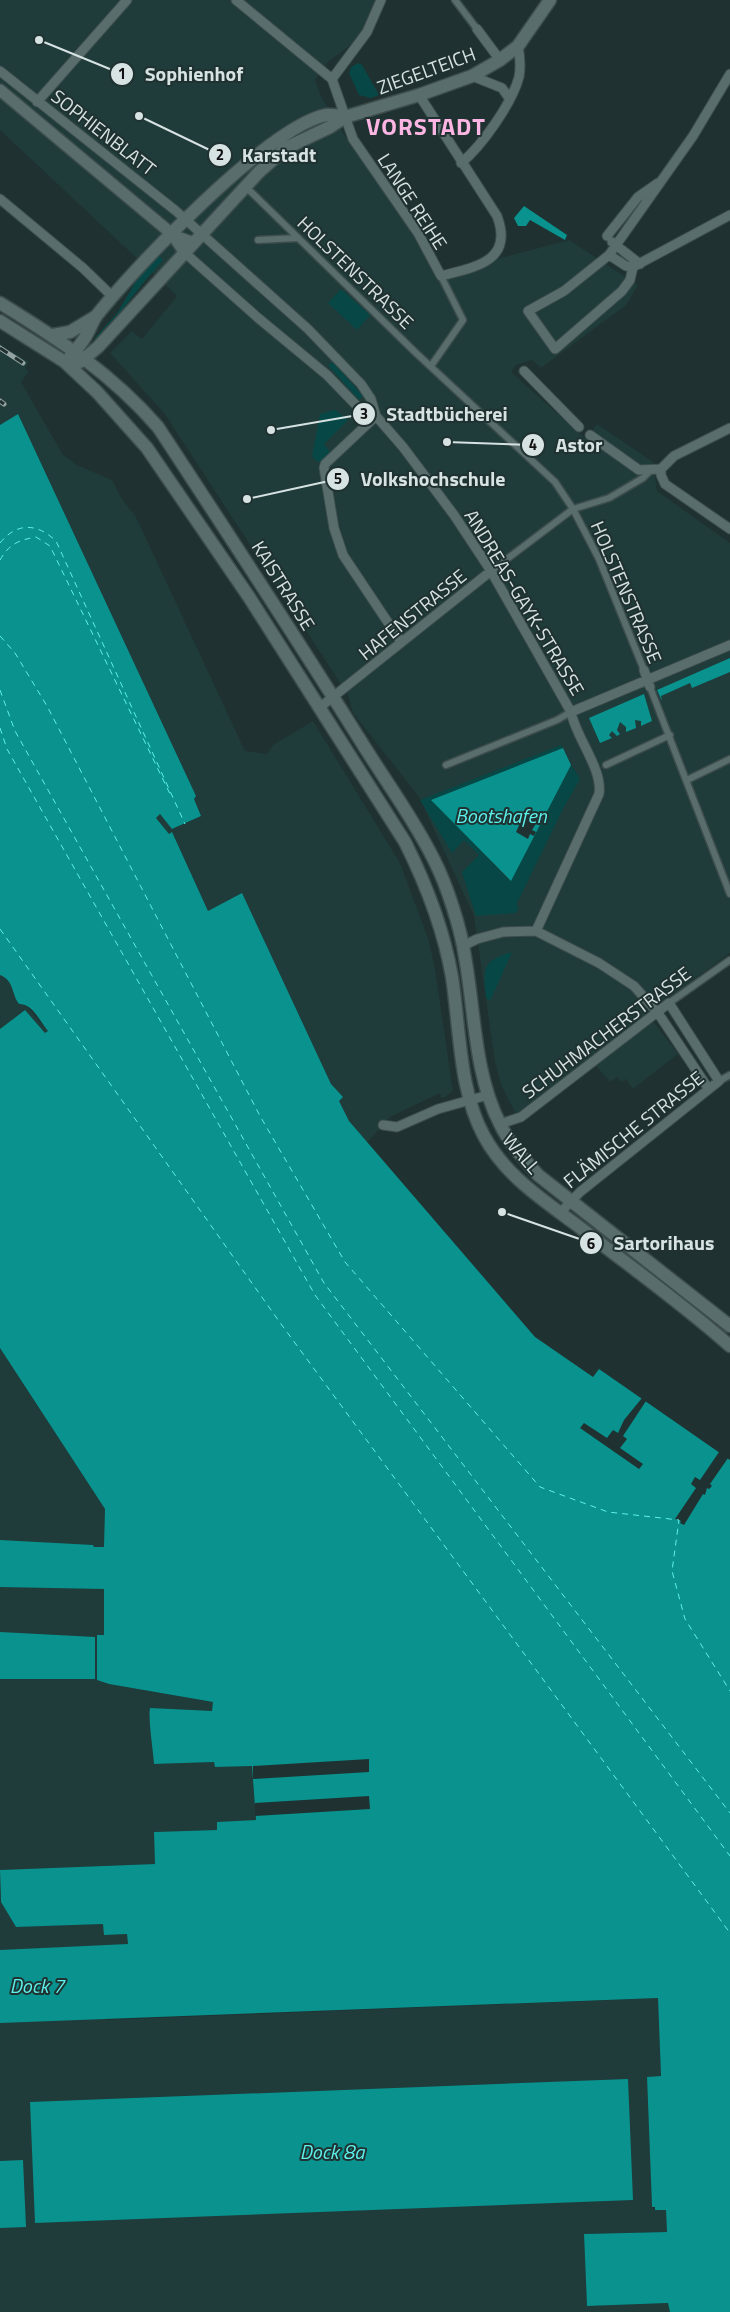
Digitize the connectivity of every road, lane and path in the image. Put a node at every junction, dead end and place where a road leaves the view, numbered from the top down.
1 (127, 0) edge
2 (236, 0) edge
3 (380, 0) edge
4 (455, 0) edge
5 (550, 0) edge
6 (477, 29) joint
7 (518, 46) junction
8 (500, 60) junction
9 (0, 71) edge
10 (730, 74) edge
11 (472, 76) junction
12 (332, 79) junction
13 (0, 90) edge
14 (419, 96) junction
15 (509, 98) junction
16 (37, 102) junction
17 (345, 117) junction
18 (461, 163) junction
19 (660, 182) junction
20 (246, 187) junction
21 (0, 199) edge
22 (730, 215) edge
23 (186, 221) junction
24 (264, 232) dead end
25 (172, 234) junction
26 (607, 236) junction
27 (298, 238) junction
28 (198, 239) junction
29 (272, 239) junction
30 (258, 240) dead end
31 (617, 246) junction
32 (185, 253) junction
33 (609, 255) junction
34 (636, 266) junction
35 (442, 276) junction
36 (113, 297) junction
37 (0, 303) edge
38 (95, 317) junction
39 (0, 321) edge
40 (53, 335) junction
41 (76, 350) junction
42 (87, 359) junction
43 (65, 362) junction
44 (431, 366) junction
45 (524, 371) dead end
46 (377, 417) junction
47 (579, 427) dead end
48 (730, 428) edge
49 (590, 435) dead end
50 (661, 469) junction
51 (650, 470) junction
52 (573, 509) junction
53 (730, 529) edge
54 (491, 571) junction
55 (401, 642) junction
56 (730, 645) edge
57 (644, 670) joint
58 (649, 683) junction
59 (334, 697) junction
60 (319, 708) junction
61 (571, 712) junction
62 (670, 735) junction
63 (730, 759) edge
64 (446, 765) dead end
65 (606, 765) dead end
66 (687, 780) junction
67 (730, 894) edge
68 (536, 931) junction
69 (463, 946) junction
70 (446, 950) junction
71 (730, 960) edge
72 (669, 1003) junction
73 (658, 1013) junction
74 (730, 1076) edge
75 (719, 1081) junction
76 (708, 1088) junction
77 (488, 1095) junction
78 (470, 1100) junction
79 (500, 1124) junction
80 (383, 1125) dead end
81 (570, 1201) junction
82 (560, 1213) junction
83 (695, 1297) junction
84 (686, 1309) junction
85 (730, 1326) edge
86 (730, 1346) edge

1 - 16 street
2 - 12 street
3 - 12 street
4 - 6 street
5 - 7 main road, ZIEGELTEICH
6 - 8 street
7 - 8 main road, ZIEGELTEICH
7 - 15 street
8 - 11 main road, ZIEGELTEICH
9 - 16 street, SOPHIENBLATT
10 - 19 street
11 - 14 main road, ZIEGELTEICH
11 - 15 street
12 - 17 street, LANGE REIHE
13 - 25 street, SOPHIENBLATT
14 - 17 main road, ZIEGELTEICH
14 - 18 street
15 - 18 street
16 - 23 street, SOPHIENBLATT
17 - 20 main road, ZIEGELTEICH
17 - 23 main road, ZIEGELTEICH
17 - 35 street, LANGE REIHE
18 - 35 street
19 - 26 street
19 - 31 street
20 - 27 street, HOLSTENSTRASSE
20 - 28 main road, ZIEGELTEICH
21 - 36 street
22 - 34 street
23 - 25 main road, ZIEGELTEICH
23 - 28 street, SOPHIENBLATT
24 - 29 street
25 - 28 street
25 - 32 street, SOPHIENBLATT
25 - 36 main road, ZIEGELTEICH
26 - 31 street
26 - 33 street
27 - 29 street
27 - 44 street, HOLSTENSTRASSE
28 - 32 main road, ZIEGELTEICH
28 - 46 street, ANDREAS-GAYK-STRASSE
29 - 30 street
31 - 33 street
31 - 34 street
32 - 42 main road, ZIEGELTEICH
32 - 46 street, ANDREAS-GAYK-STRASSE
33 - 34 street
33 - 34 street
35 - 44 street
36 - 38 main road, ZIEGELTEICH
37 - 40 main road, KAISTRASSE
38 - 40 main road
38 - 41 main road
39 - 43 main road, KAISTRASSE
40 - 41 main road, KAISTRASSE
41 - 42 main road, KAISTRASSE
41 - 43 main road
42 - 43 main road
42 - 59 main road, KAISTRASSE
43 - 60 main road, KAISTRASSE
44 - 52 street, HOLSTENSTRASSE
45 - 47 street
46 - 54 street, ANDREAS-GAYK-STRASSE
46 - 55 street
48 - 50 street
49 - 51 street
50 - 51 street
50 - 53 street
51 - 52 street
52 - 54 street, HAFENSTRASSE
52 - 57 street, HOLSTENSTRASSE
54 - 55 street, HAFENSTRASSE
54 - 61 street, ANDREAS-GAYK-STRASSE
55 - 59 street, HAFENSTRASSE
56 - 58 street
57 - 58 street, HOLSTENSTRASSE
58 - 61 street
58 - 62 street, HOLSTENSTRASSE
59 - 60 street, HAFENSTRASSE
59 - 69 main road, KAISTRASSE
60 - 70 main road, KAISTRASSE
61 - 64 street
61 - 68 street, ANDREAS-GAYK-STRASSE
62 - 65 street
62 - 66 street, HOLSTENSTRASSE
63 - 66 street
66 - 67 street, HOLSTENSTRASSE
68 - 69 street
68 - 73 street
69 - 70 street
69 - 77 main road, WALL
70 - 78 main road, WALL
71 - 72 street, SCHUHMACHERSTRASSE
72 - 73 street, SCHUHMACHERSTRASSE
72 - 75 street
73 - 76 street
73 - 79 street, SCHUHMACHERSTRASSE
74 - 75 street, FLÄMISCHE STRASSE
75 - 76 street, FLÄMISCHE STRASSE
76 - 81 street, FLÄMISCHE STRASSE
77 - 78 street
77 - 79 main road, WALL
78 - 80 street
78 - 82 main road, WALL
79 - 81 main road, WALL
81 - 82 street, FLÄMISCHE STRASSE
81 - 83 main road, WALL
82 - 84 main road, WALL
83 - 84 street
83 - 85 main road, WALL
84 - 86 main road, WALL

